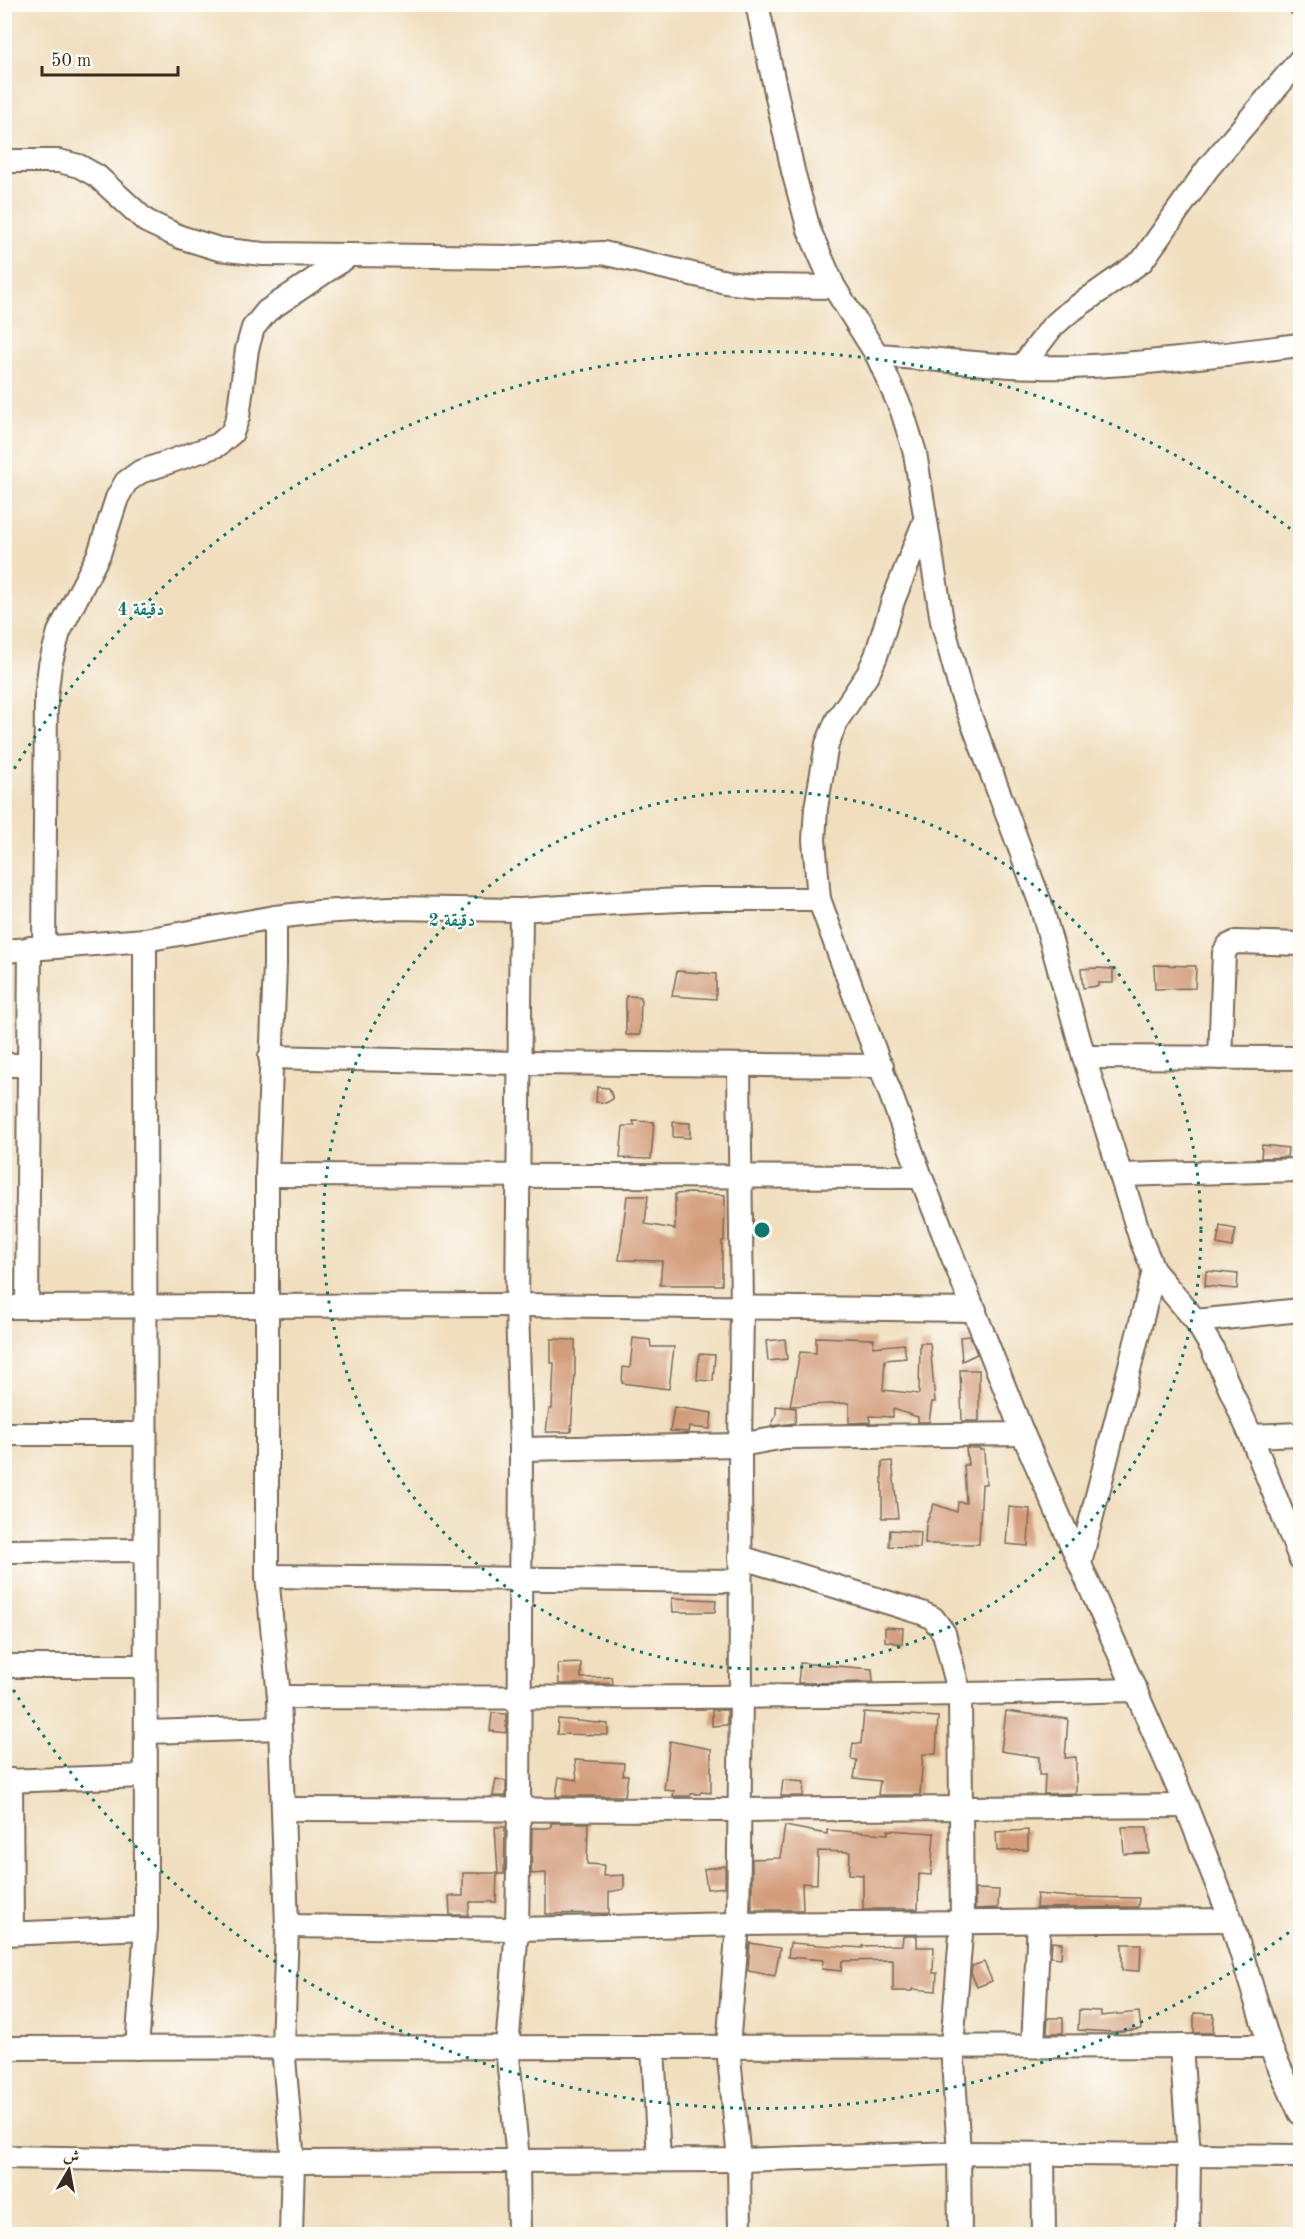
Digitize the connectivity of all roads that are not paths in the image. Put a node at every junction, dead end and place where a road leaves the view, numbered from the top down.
1 (757, 4) edge
2 (1300, 60) edge
3 (4, 162) edge
4 (350, 255) junction
5 (834, 287) junction
6 (1300, 345) edge
7 (877, 355) junction
8 (1023, 365) junction
9 (925, 520) junction
10 (819, 899) junction
11 (521, 910) junction
12 (275, 917) junction
13 (145, 940) junction
14 (1300, 944) edge
15 (37, 947) junction
16 (4, 951) edge
17 (270, 1057) junction
18 (1084, 1057) junction
19 (1220, 1058) junction
20 (1300, 1058) edge
21 (520, 1063) junction
22 (4, 1065) edge
23 (28, 1065) junction
24 (739, 1066) junction
25 (882, 1066) junction
26 (1300, 1170) edge
27 (267, 1175) junction
28 (1121, 1175) junction
29 (518, 1177) junction
30 (740, 1177) junction
31 (921, 1177) junction
32 (1154, 1271) junction
33 (145, 1305) junction
34 (517, 1305) junction
35 (266, 1306) junction
36 (16, 1307) edge
37 (742, 1309) junction
38 (975, 1310) junction
39 (1300, 1310) edge
40 (1196, 1321) junction
41 (4, 1434) edge
42 (145, 1434) junction
43 (1023, 1434) junction
44 (1300, 1434) edge
45 (1251, 1436) junction
46 (740, 1444) junction
47 (521, 1449) junction
48 (1299, 1548) edge
49 (144, 1550) junction
50 (4, 1551) edge
51 (740, 1557) junction
52 (1080, 1563) junction
53 (267, 1576) junction
54 (521, 1579) junction
55 (740, 1581) junction
56 (4, 1666) edge
57 (145, 1666) junction
58 (1136, 1690) junction
59 (960, 1695) junction
60 (741, 1696) junction
61 (279, 1697) junction
62 (520, 1698) junction
63 (280, 1728) junction
64 (146, 1732) junction
65 (146, 1776) junction
66 (8, 1780) edge
67 (1186, 1806) junction
68 (961, 1808) junction
69 (283, 1809) junction
70 (519, 1810) junction
71 (740, 1810) junction
72 (1231, 1920) junction
73 (1039, 1921) junction
74 (962, 1922) junction
75 (738, 1924) junction
76 (287, 1926) junction
77 (146, 1928) junction
78 (517, 1929) junction
79 (8, 1933) edge
80 (952, 2046) junction
81 (1033, 2046) junction
82 (1181, 2046) junction
83 (1270, 2046) junction
84 (507, 2047) junction
85 (653, 2047) junction
86 (728, 2047) junction
87 (4, 2048) edge
88 (137, 2048) junction
89 (284, 2048) junction
90 (1300, 2113) edge
91 (959, 2153) junction
92 (1043, 2154) junction
93 (1189, 2155) junction
94 (1300, 2156) edge
95 (4, 2157) edge
96 (518, 2160) junction
97 (659, 2160) junction
98 (739, 2160) junction
99 (293, 2162) junction
100 (291, 2235) edge
101 (519, 2235) edge
102 (740, 2235) edge
103 (960, 2235) edge
104 (1044, 2235) edge
105 (1188, 2235) edge

1 - 5 street
2 - 8 street
3 - 4 street
4 - 5 street
4 - 15 street
5 - 7 street
6 - 8 street
7 - 8 street
7 - 9 street
9 - 10 street
9 - 18 street
10 - 11 street
10 - 25 street
11 - 12 street
11 - 21 street
12 - 13 street
12 - 17 street
13 - 15 street
13 - 33 street
14 - 19 street
15 - 16 street
15 - 23 street
17 - 21 street
17 - 27 street
18 - 19 street
18 - 28 street
19 - 20 street
21 - 24 street
21 - 29 street
22 - 23 street
23 - 36 street
24 - 25 street
24 - 30 street
25 - 31 street
26 - 28 street
27 - 29 street
27 - 35 street
28 - 32 street
29 - 30 street
29 - 34 street
30 - 31 street
30 - 37 street
31 - 38 street
32 - 40 street
32 - 52 street
33 - 35 street
33 - 36 street
33 - 42 street
34 - 35 street
34 - 37 street
34 - 47 street
35 - 53 street
37 - 38 street
37 - 46 street
38 - 43 street
39 - 40 street
40 - 45 street
41 - 42 street
42 - 49 street
43 - 46 street
43 - 52 street
44 - 45 street
45 - 48 street
46 - 47 street
46 - 51 street
47 - 54 street
49 - 50 street
49 - 57 street
51 - 55 street
51 - 59 street
52 - 58 street
53 - 54 street
53 - 61 street
54 - 55 street
54 - 62 street
55 - 60 street
56 - 57 street
57 - 64 street
58 - 59 street
58 - 67 street
59 - 60 street
59 - 68 street
60 - 62 street
60 - 71 street
61 - 62 street
61 - 63 street
62 - 70 street
63 - 64 street
63 - 69 street
64 - 65 street
65 - 66 street
65 - 77 street
66 - 79 street
67 - 68 street
67 - 72 street
68 - 71 street
68 - 74 street
69 - 70 street
69 - 76 street
70 - 71 street
70 - 78 street
71 - 75 street
72 - 73 street
72 - 83 street
73 - 74 street
73 - 81 street
74 - 75 street
74 - 80 street
75 - 78 street
75 - 86 street
76 - 78 street
76 - 89 street
77 - 79 street
77 - 88 street
78 - 84 street
80 - 81 street
80 - 86 street
80 - 91 street
81 - 82 street
82 - 83 street
82 - 93 street
83 - 90 street
84 - 85 street
84 - 89 street
84 - 96 street
85 - 86 street
85 - 97 street
86 - 98 street
87 - 88 street
88 - 89 street
89 - 99 street
91 - 92 street
91 - 98 street
91 - 103 street
92 - 93 street
92 - 104 street
93 - 94 street
93 - 105 street
95 - 99 street
96 - 97 street
96 - 99 street
96 - 101 street
97 - 98 street
98 - 102 street
99 - 100 street

